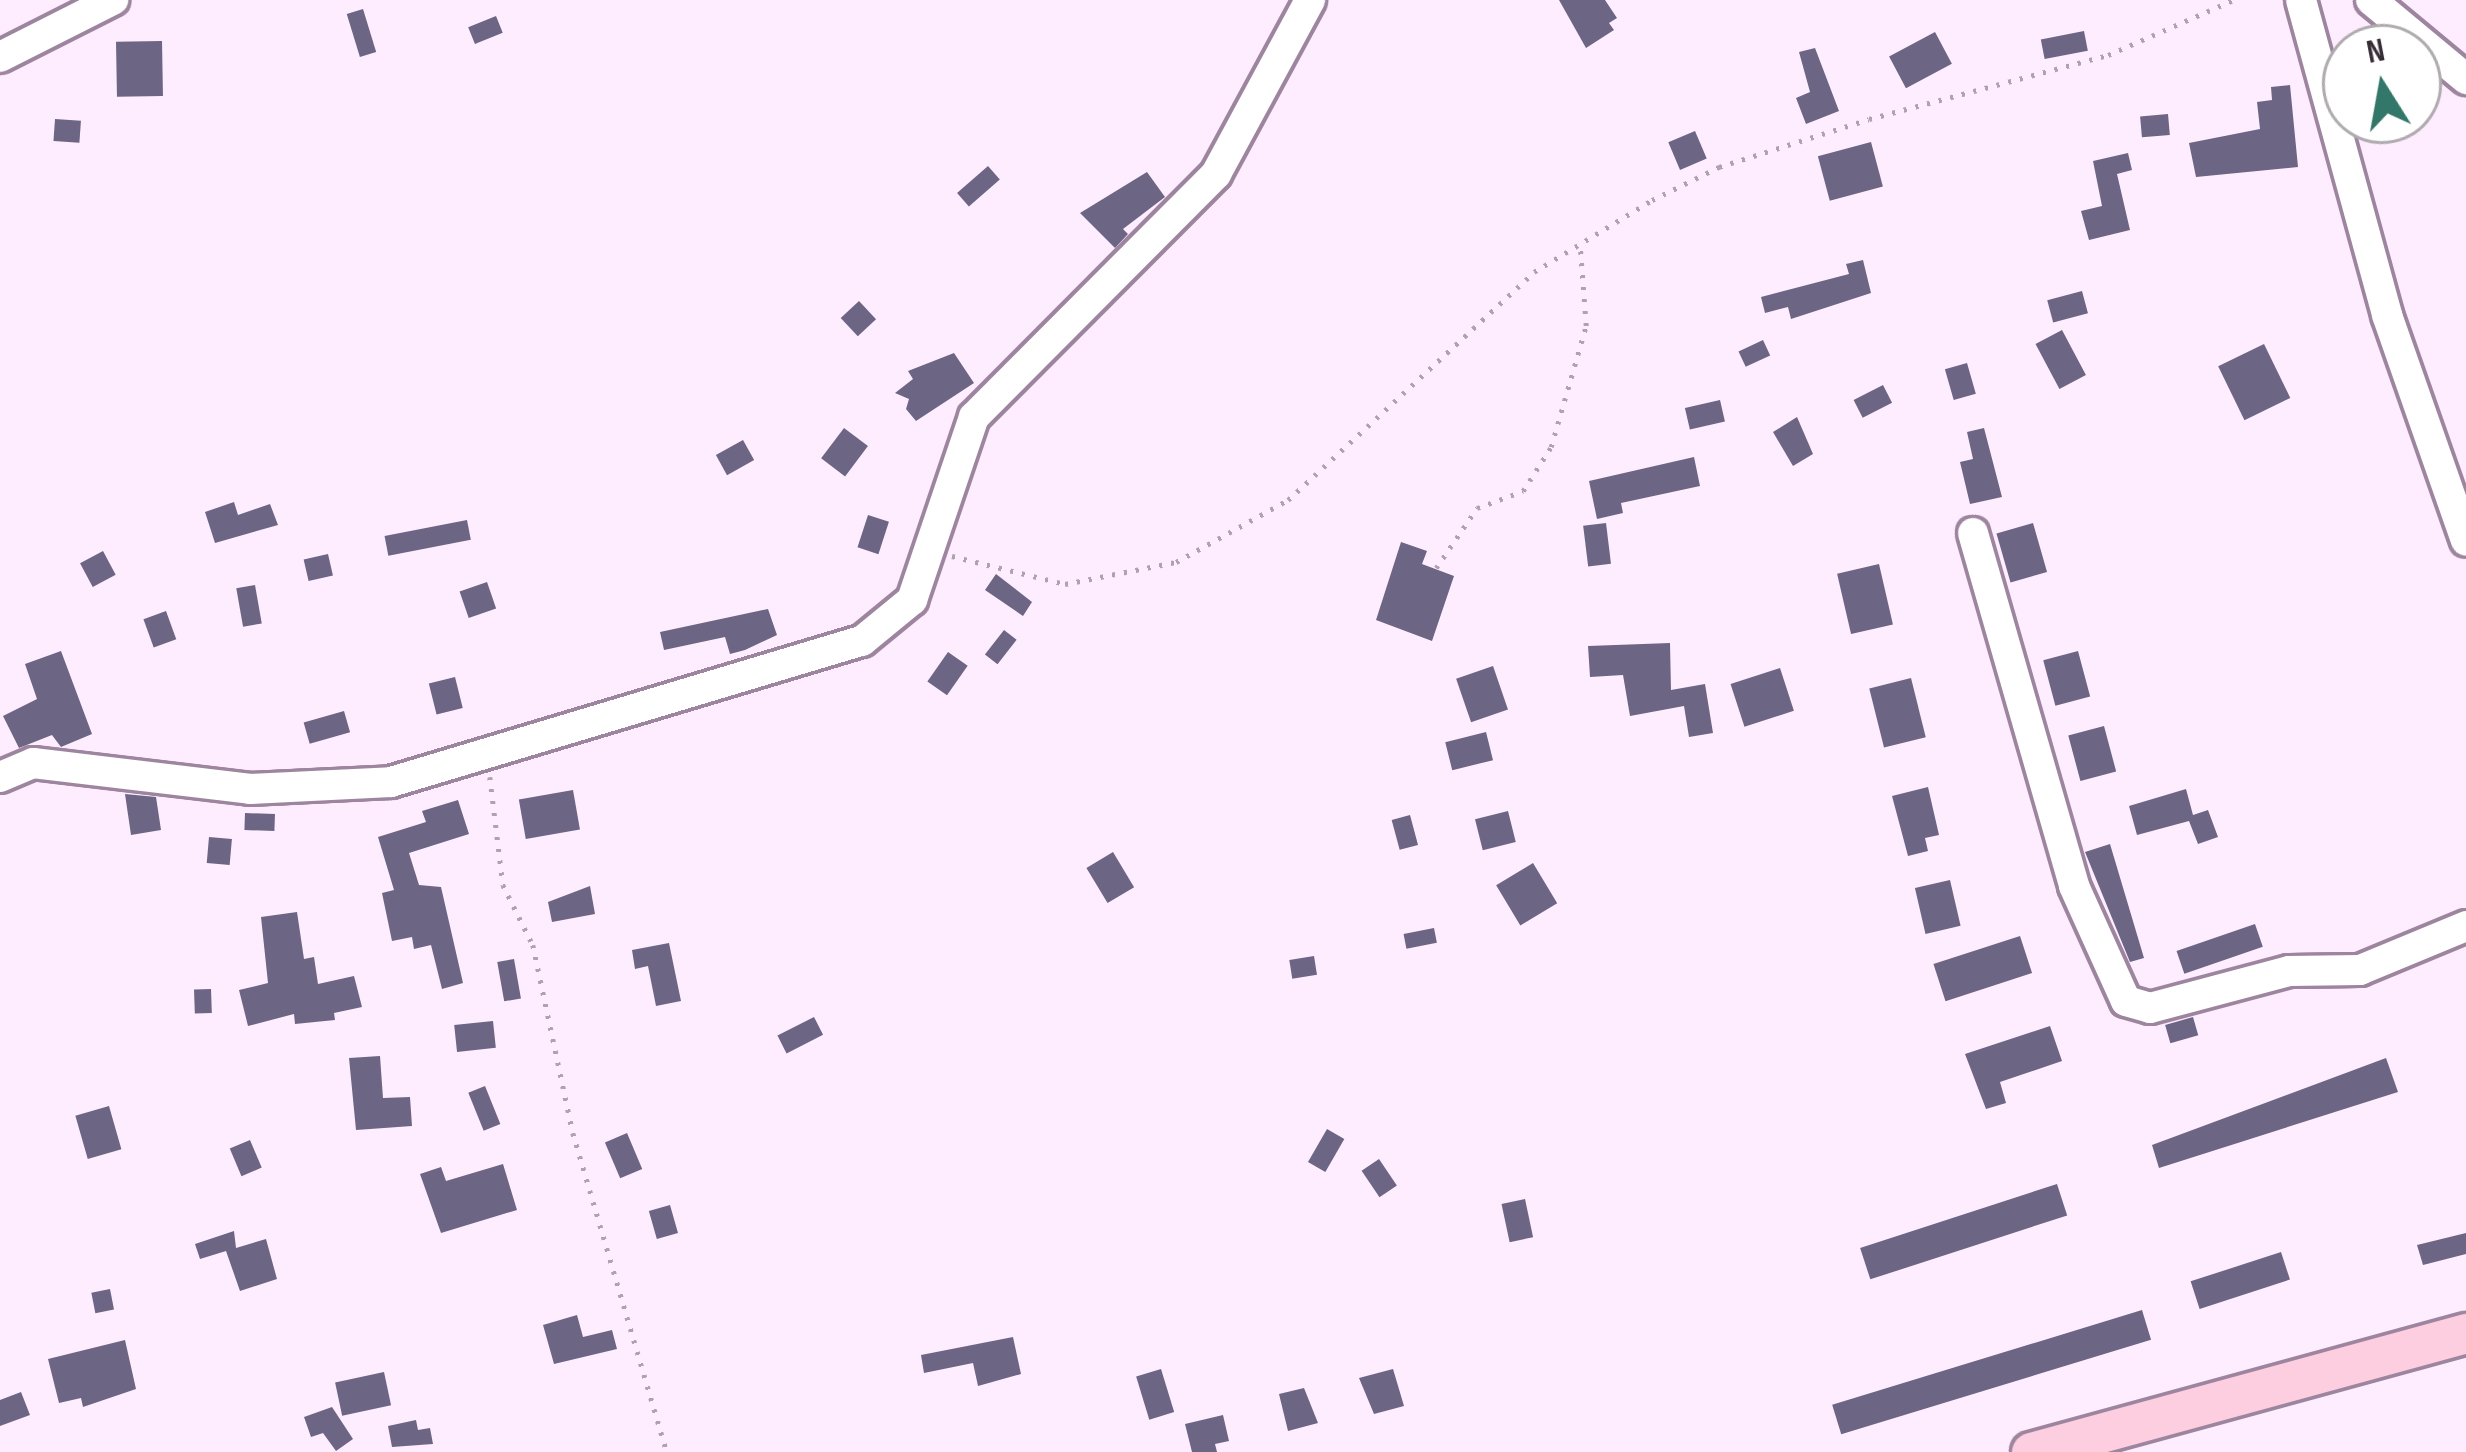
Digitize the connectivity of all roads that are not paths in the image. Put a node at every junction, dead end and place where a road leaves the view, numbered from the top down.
1 (112, 0) edge
2 (1310, 0) edge
3 (2301, 0) edge
4 (2371, 0) edge
5 (0, 57) edge
6 (2466, 79) edge
7 (1973, 533) dead end
8 (2466, 542) edge
9 (0, 776) edge
10 (2466, 926) edge
11 (2463, 1344) edge
12 (2051, 1449) edge

1 - 5 street
2 - 9 street
3 - 8 street
4 - 6 street
7 - 10 street
11 - 12 main road

